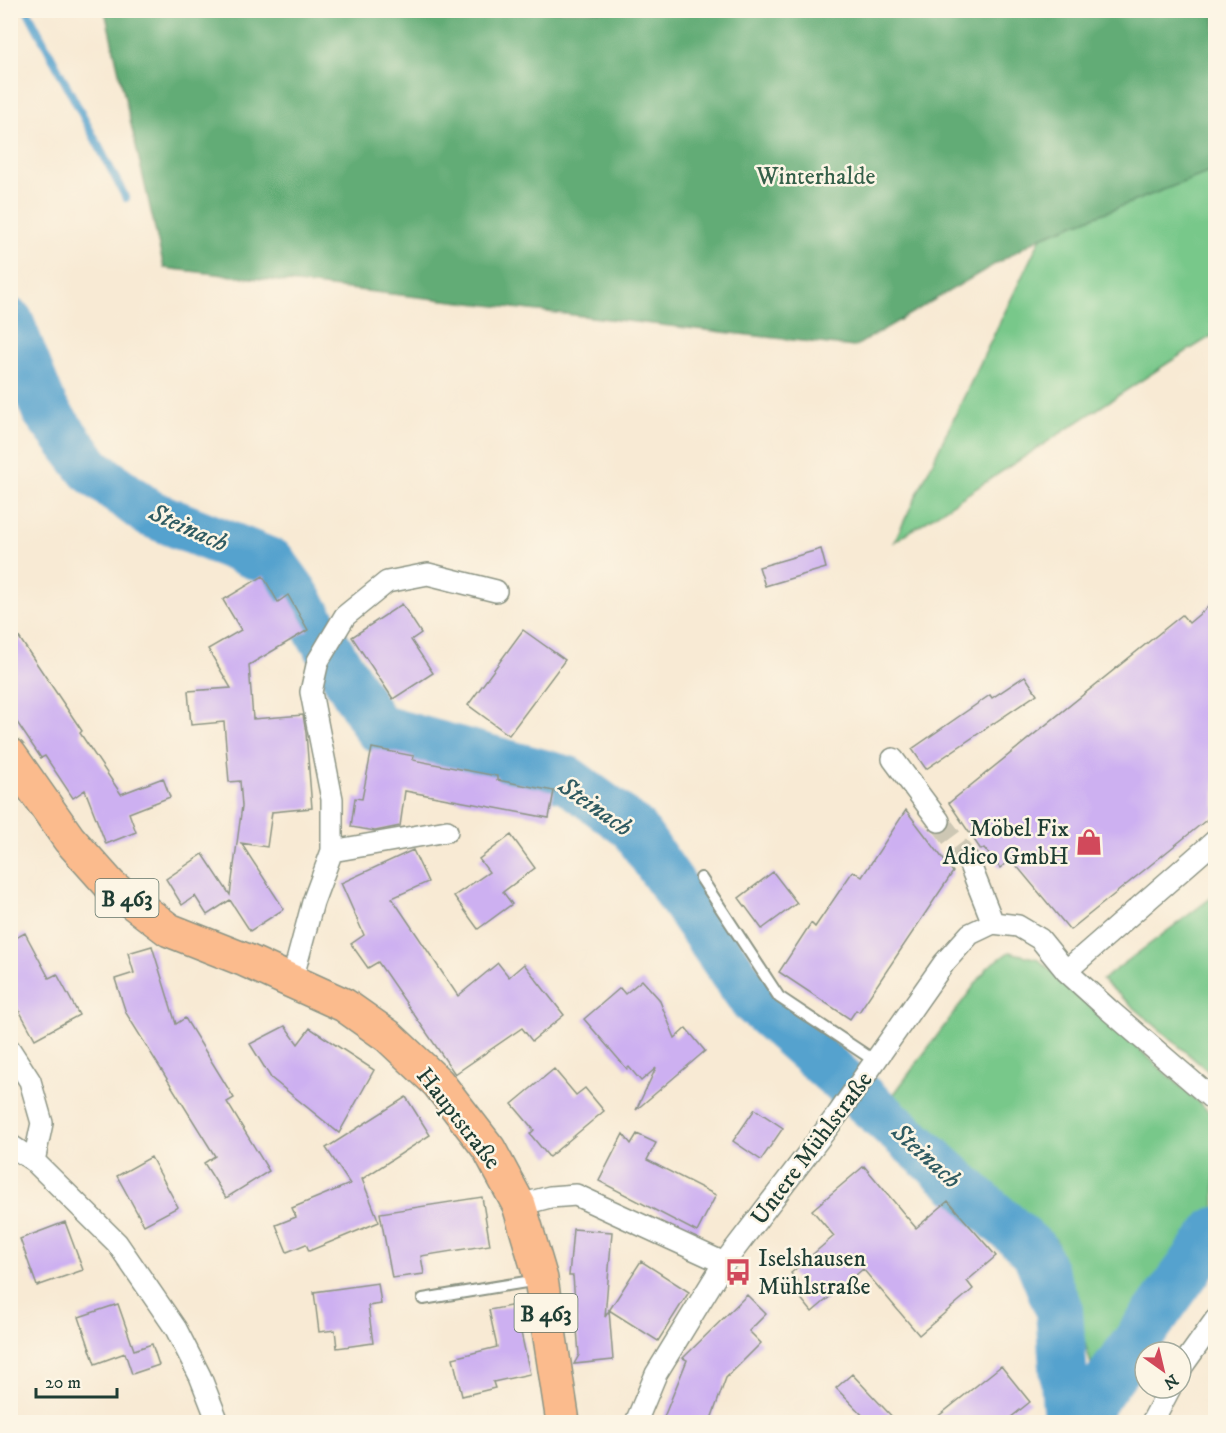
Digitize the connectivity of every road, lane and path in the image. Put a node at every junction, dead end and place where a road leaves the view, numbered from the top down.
1 (496, 591) dead end
2 (10, 755) edge
3 (893, 759) dead end
4 (939, 821) tunnel mouth
5 (447, 831) dead end
6 (1215, 840) edge
7 (332, 851) junction
8 (968, 860) tunnel mouth
9 (701, 878) dead end
10 (993, 923) junction
11 (1066, 971) junction
12 (292, 980) junction
13 (10, 1050) edge
14 (870, 1069) junction
15 (1215, 1102) edge
16 (10, 1145) edge
17 (34, 1161) junction
18 (519, 1205) junction
19 (724, 1263) junction
20 (541, 1279) junction
21 (423, 1299) dead end
22 (1215, 1319) edge
23 (1193, 1351) edge
24 (1164, 1400) edge
25 (218, 1422) edge
26 (563, 1422) edge
27 (636, 1422) edge
28 (1152, 1422) edge

1 - 7 street
2 - 12 main road, B 463
3 - 4 street
5 - 7 street
6 - 11 street
7 - 12 street
8 - 10 street
9 - 14 lane
10 - 11 street
10 - 14 street, Untere Mühlstraße
11 - 15 street
12 - 18 main road, Hauptstraße / B 463
13 - 17 street
14 - 19 street, Untere Mühlstraße
16 - 17 street
17 - 25 street
18 - 19 street
18 - 20 main road, Hauptstraße / B 463
19 - 27 street, Untere Mühlstraße
20 - 21 lane
20 - 26 main road, Hauptstraße / B 463
22 - 23 street
24 - 28 street

